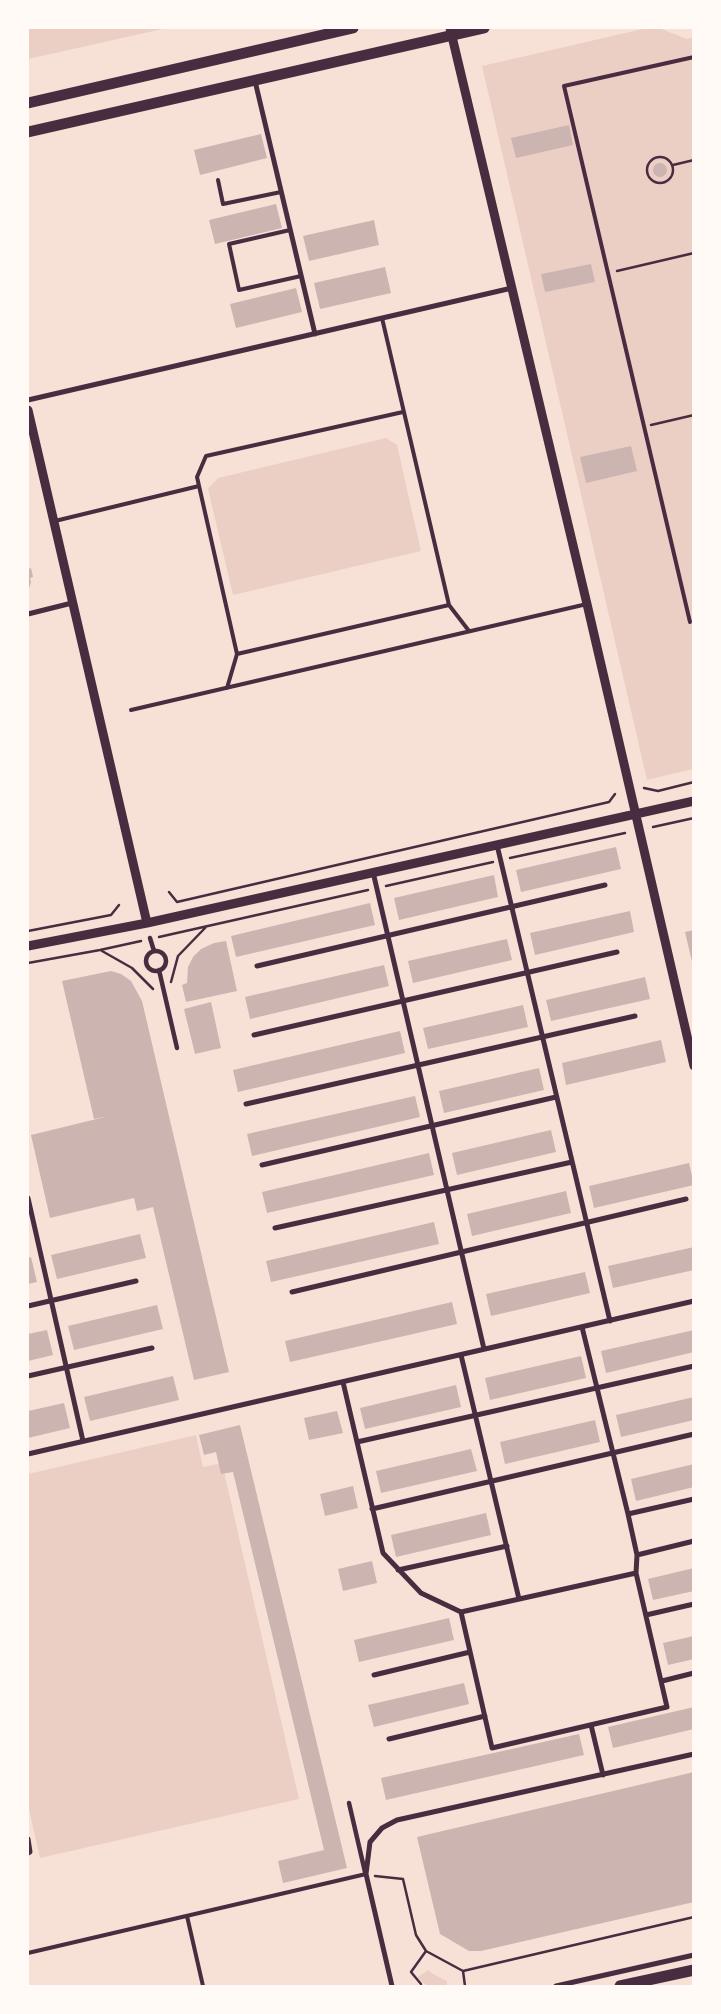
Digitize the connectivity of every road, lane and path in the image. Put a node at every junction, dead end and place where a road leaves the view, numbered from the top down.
1 (353, 28) edge
2 (484, 28) edge
3 (451, 31) edge
4 (694, 57) edge
5 (254, 80) junction
6 (28, 103) edge
7 (28, 132) edge
8 (694, 160) edge
9 (672, 165) junction
10 (218, 180) dead end
11 (281, 192) junction
12 (290, 230) junction
13 (694, 253) edge
14 (608, 273) junction
15 (301, 276) junction
16 (513, 288) junction
17 (382, 318) junction
18 (315, 334) junction
19 (28, 400) edge
20 (28, 410) edge
21 (404, 412) junction
22 (694, 415) edge
23 (644, 426) junction
24 (199, 486) junction
25 (54, 521) junction
26 (72, 604) junction
27 (587, 604) junction
28 (449, 605) junction
29 (28, 614) edge
30 (690, 622) dead end
31 (469, 631) junction
32 (237, 654) junction
33 (227, 688) junction
34 (131, 710) dead end
35 (694, 782) edge
36 (644, 788) dead end
37 (615, 794) dead end
38 (694, 801) edge
39 (635, 814) junction
40 (694, 818) edge
41 (652, 827) dead end
42 (624, 833) dead end
43 (498, 845) junction
44 (501, 860) junction
45 (373, 872) junction
46 (605, 885) dead end
47 (376, 888) junction
48 (169, 892) dead end
49 (119, 905) dead end
50 (512, 906) junction
51 (147, 923) junction
52 (207, 926) junction
53 (28, 931) edge
54 (387, 935) junction
55 (150, 938) junction
56 (28, 946) edge
57 (100, 950) junction
58 (154, 951) junction
59 (617, 952) dead end
60 (28, 963) edge
61 (257, 966) dead end
62 (159, 970) junction
63 (527, 973) junction
64 (403, 1002) junction
65 (166, 1003) junction
66 (635, 1016) dead end
67 (254, 1035) dead end
68 (542, 1037) junction
69 (177, 1048) dead end
70 (418, 1065) junction
71 (694, 1066) edge
72 (556, 1096) junction
73 (246, 1104) dead end
74 (432, 1125) junction
75 (572, 1162) junction
76 (262, 1165) dead end
77 (447, 1190) junction
78 (28, 1198) edge
79 (686, 1200) dead end
80 (587, 1223) junction
81 (275, 1228) dead end
82 (35, 1231) junction
83 (28, 1232) edge
84 (462, 1252) junction
85 (136, 1281) dead end
86 (292, 1292) dead end
87 (51, 1300) junction
88 (694, 1301) edge
89 (28, 1306) edge
90 (610, 1321) junction
91 (582, 1327) junction
92 (152, 1348) dead end
93 (484, 1349) junction
94 (461, 1355) junction
95 (694, 1366) edge
96 (66, 1367) junction
97 (28, 1376) edge
98 (343, 1382) junction
99 (596, 1387) junction
100 (475, 1415) junction
101 (694, 1434) edge
102 (83, 1441) junction
103 (357, 1442) junction
104 (613, 1453) junction
105 (28, 1454) edge
106 (491, 1481) junction
107 (694, 1499) edge
108 (372, 1508) junction
109 (628, 1514) junction
110 (694, 1541) edge
111 (507, 1546) junction
112 (637, 1554) junction
113 (398, 1570) junction
114 (636, 1573) junction
115 (519, 1599) junction
116 (694, 1604) edge
117 (461, 1612) junction
118 (646, 1615) junction
119 (470, 1652) junction
120 (694, 1673) edge
121 (374, 1675) dead end
122 (662, 1681) junction
123 (485, 1716) junction
124 (591, 1725) junction
125 (390, 1739) dead end
126 (694, 1754) edge
127 (603, 1775) junction
128 (349, 1803) dead end
129 (28, 1839) edge
130 (28, 1853) edge
131 (366, 1874) junction
132 (187, 1916) junction
133 (694, 1917) edge
134 (426, 1951) junction
135 (28, 1953) edge
136 (694, 1955) edge
137 (694, 1970) edge
138 (463, 1971) junction
139 (421, 1984) dead end
140 (203, 1986) edge
141 (392, 1986) edge
142 (465, 1986) edge
143 (556, 1986) edge
144 (620, 1986) edge

1 - 6 main road
2 - 3 main road
3 - 5 main road
3 - 16 street
4 - 14 lane
5 - 7 main road
5 - 11 street
8 - 9 path
9 - 9 path
10 - 11 lane
11 - 12 street
12 - 15 street
12 - 15 lane
13 - 14 path
14 - 23 lane
15 - 18 street
16 - 17 street
16 - 27 street
17 - 18 street
17 - 21 lane
18 - 19 street
20 - 25 street
21 - 24 lane
21 - 28 lane
22 - 23 path
23 - 30 lane
24 - 25 lane
24 - 32 lane
25 - 26 street
26 - 29 street
26 - 51 street
27 - 31 lane
27 - 39 street
28 - 31 lane
28 - 32 lane
31 - 33 lane
32 - 33 lane
33 - 34 lane
35 - 36 path
37 - 48 path
38 - 39 street
39 - 43 street
39 - 71 street
40 - 41 path
42 - 44 path
43 - 44 street
43 - 45 street
44 - 47 path
44 - 50 street
45 - 47 street
45 - 51 street
46 - 50 street
47 - 52 path
47 - 54 street
49 - 53 path
50 - 54 street
50 - 63 street
51 - 56 street
52 - 55 path
52 - 65 path
54 - 61 street
54 - 64 street
55 - 57 path
55 - 58 street
57 - 60 path
57 - 65 path
58 - 62 street
58 - 62 street
59 - 63 street
62 - 65 street
63 - 64 street
63 - 68 street
64 - 67 street
64 - 70 street
65 - 69 street
66 - 68 street
68 - 70 street
68 - 72 street
70 - 73 street
70 - 74 street
72 - 74 street
72 - 75 street
74 - 76 street
74 - 77 street
75 - 77 street
75 - 80 street
77 - 81 street
77 - 84 street
78 - 82 street
79 - 80 street
80 - 84 street
80 - 90 street
82 - 83 street
82 - 87 street
84 - 86 street
84 - 93 street
85 - 87 street
87 - 89 street
87 - 96 street
88 - 90 street
90 - 91 street
91 - 93 street
91 - 99 street
92 - 96 street
93 - 94 street
94 - 98 street
94 - 100 street
95 - 99 street
96 - 97 street
96 - 102 street
98 - 102 street
98 - 103 street
99 - 100 street
99 - 104 street
100 - 103 street
100 - 106 street
101 - 104 street
102 - 105 street
103 - 108 street
104 - 106 street
104 - 109 street
106 - 108 street
106 - 111 street
107 - 109 street
108 - 113 street
109 - 112 street
110 - 112 street
111 - 113 street
111 - 115 street
112 - 114 street
113 - 117 street
114 - 115 street
114 - 118 street
115 - 117 street
116 - 118 street
117 - 119 street
118 - 122 street
119 - 121 street
119 - 123 street
120 - 122 street
122 - 124 street
123 - 124 street
123 - 125 street
124 - 127 street
126 - 127 street
127 - 131 street
128 - 131 street
129 - 130 street
131 - 132 lane
131 - 134 path
131 - 141 street
132 - 135 lane
132 - 140 lane
133 - 138 path
134 - 138 path
134 - 139 path
136 - 143 street
137 - 144 main road
138 - 142 path

